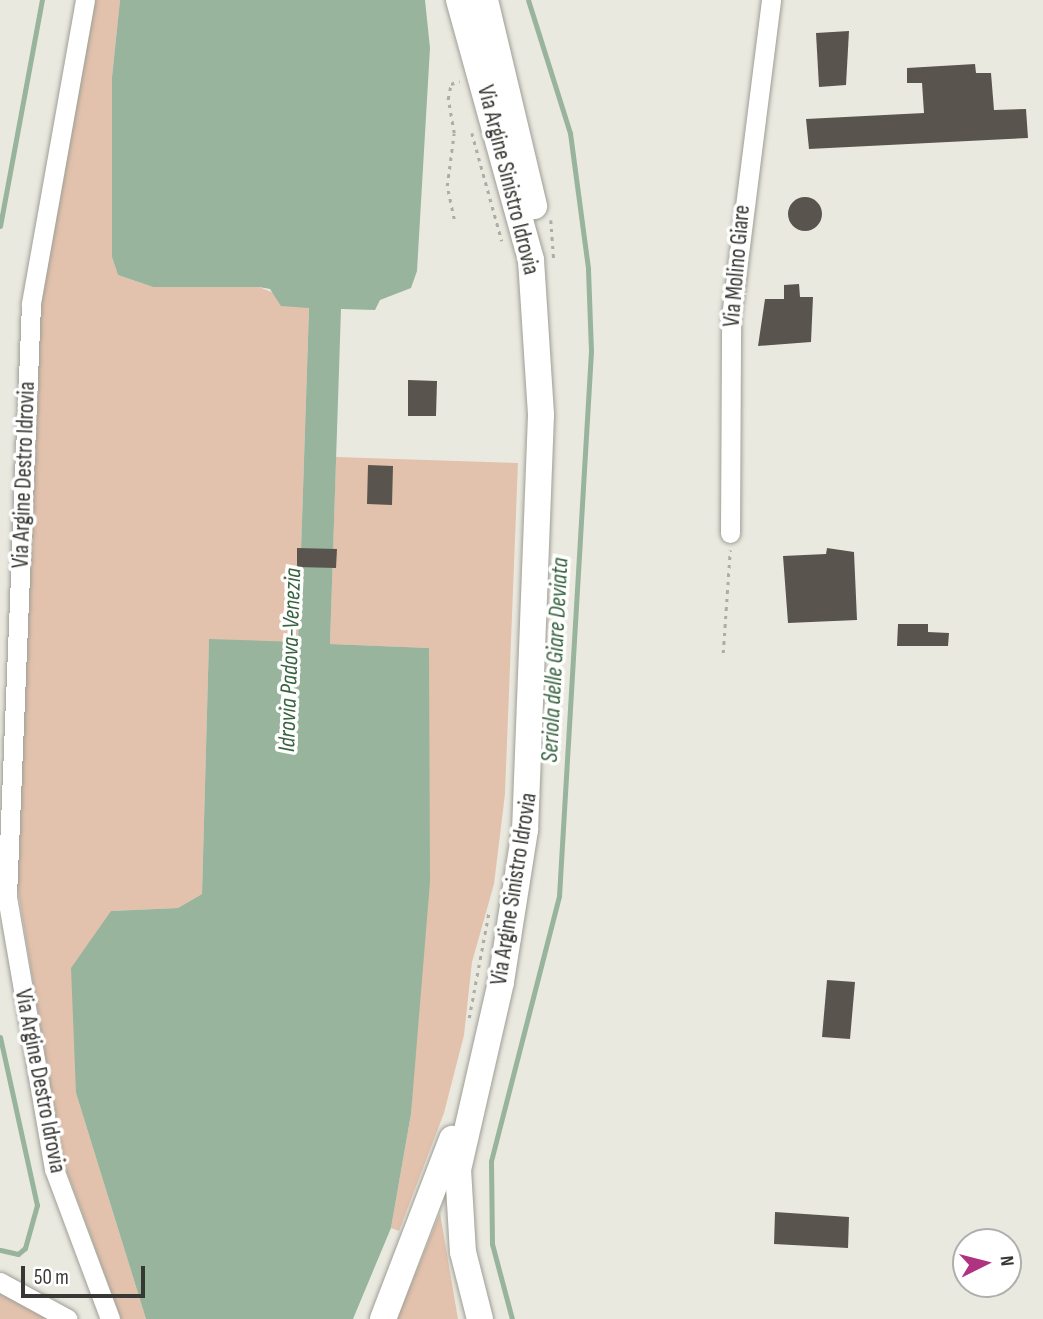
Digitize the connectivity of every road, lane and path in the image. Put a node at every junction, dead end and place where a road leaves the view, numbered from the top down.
1 (85, 0) edge
2 (459, 0) edge
3 (485, 0) edge
4 (771, 0) edge
5 (464, 79) dead end
6 (454, 219) dead end
7 (531, 260) junction
8 (730, 533) joint
9 (723, 653) dead end
10 (491, 907) dead end
11 (468, 1029) dead end
12 (482, 1059) junction
13 (0, 1282) edge
14 (68, 1319) edge
15 (110, 1319) edge
16 (383, 1319) edge
17 (480, 1319) edge

1 - 15 street, Via Argine Destro Idrovia
2 - 7 main road, Via Argine Sinistro Idrovia
3 - 7 main road
4 - 8 street, Via Molino Giare
5 - 6 path
7 - 12 main road, Via Argine Sinistro Idrovia
8 - 9 path
10 - 11 path
12 - 16 main road
12 - 17 main road, Via Argine Sinistro Idrovia
13 - 14 street

